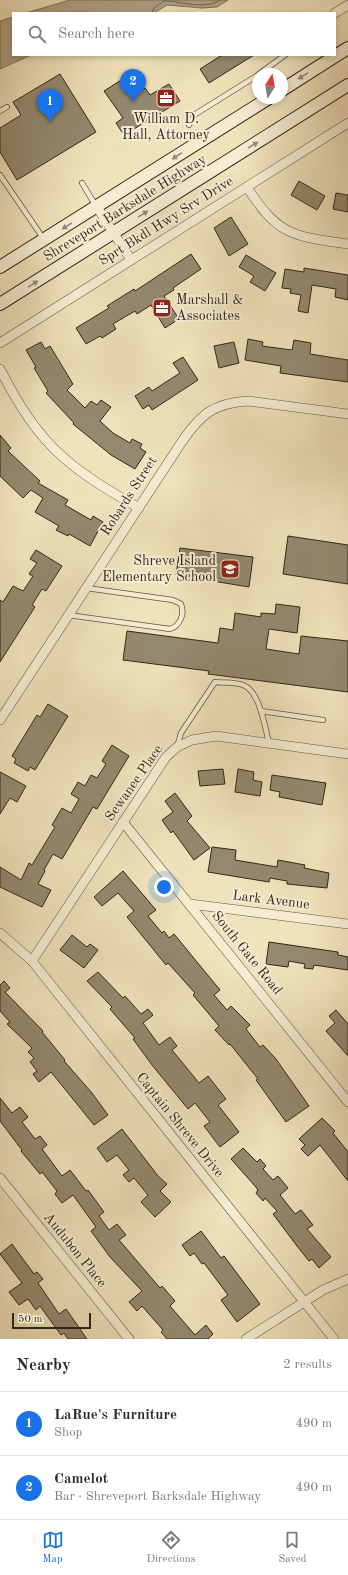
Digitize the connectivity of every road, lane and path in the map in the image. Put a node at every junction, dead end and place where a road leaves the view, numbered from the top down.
1 (348, 6) edge
2 (336, 13) edge
3 (348, 48) edge
4 (284, 56) edge
5 (335, 56) edge
6 (336, 56) edge
7 (267, 68) edge
8 (252, 78) edge
9 (348, 85) edge
10 (288, 86) edge
11 (260, 104) edge
12 (7, 107) dead end
13 (0, 110) edge
14 (348, 123) edge
15 (189, 125) dead end
16 (0, 175) edge
17 (82, 183) dead end
18 (247, 187) junction
19 (97, 207) junction
20 (113, 233) junction
21 (44, 240) junction
22 (348, 244) edge
23 (131, 260) junction
24 (0, 267) edge
25 (0, 304) edge
26 (0, 343) edge
27 (0, 369) edge
28 (348, 414) edge
29 (139, 508) junction
30 (86, 588) junction
31 (68, 615) junction
32 (261, 711) junction
33 (0, 720) edge
34 (323, 720) dead end
35 (269, 743) junction
36 (177, 747) junction
37 (348, 754) edge
38 (123, 822) junction
39 (190, 904) junction
40 (348, 924) edge
41 (0, 933) edge
42 (32, 961) junction
43 (345, 1094) edge
44 (348, 1102) edge
45 (0, 1178) edge
46 (348, 1279) edge
47 (304, 1301) junction
48 (129, 1339) edge
49 (246, 1339) edge
50 (334, 1339) edge

1 - 2 street
3 -> 6 main road
4 - 7 lane
5 -> 10 main road
8 - 15 lane
20 -> 9 main road, Shreveport Barksdale Highway
11 -> 19 main road, Shreveport Barksdale Highway
12 - 13 lane
14 - 18 street, Sprt Bkdl Hwy Srv Drive
16 - 21 lane
17 - 19 lane
18 - 22 street
18 - 23 street, Sprt Bkdl Hwy Srv Drive
19 - 20 street
19 -> 21 main road, Shreveport Barksdale Highway
20 - 23 street
25 -> 20 main road, Shreveport Barksdale Highway
21 - 24 main road, Shreveport Barksdale Highway
23 - 26 street, Sprt Bkdl Hwy Srv Drive
27 - 29 street
28 - 29 street, Robards Street
29 - 30 street, Robards Street
30 - 31 street, Robards Street
30 - 31 lane
31 - 33 street, Robards Street
32 - 34 lane
32 - 35 lane
32 - 36 lane
35 - 36 street, Sewanee Place
35 - 37 street, Sewanee Place
36 - 38 street, Sewanee Place
38 - 39 street, South Gate Road
38 - 42 street, Sewanee Place
39 - 40 street, Lark Avenue
39 - 43 street, South Gate Road
41 - 42 street, Captain Shreve Drive
42 - 47 street, Captain Shreve Drive
43 - 44 street, South Gate Road
45 - 48 street, Audubon Place
46 - 47 street
47 - 49 street
47 - 50 street, Captain Shreve Drive

